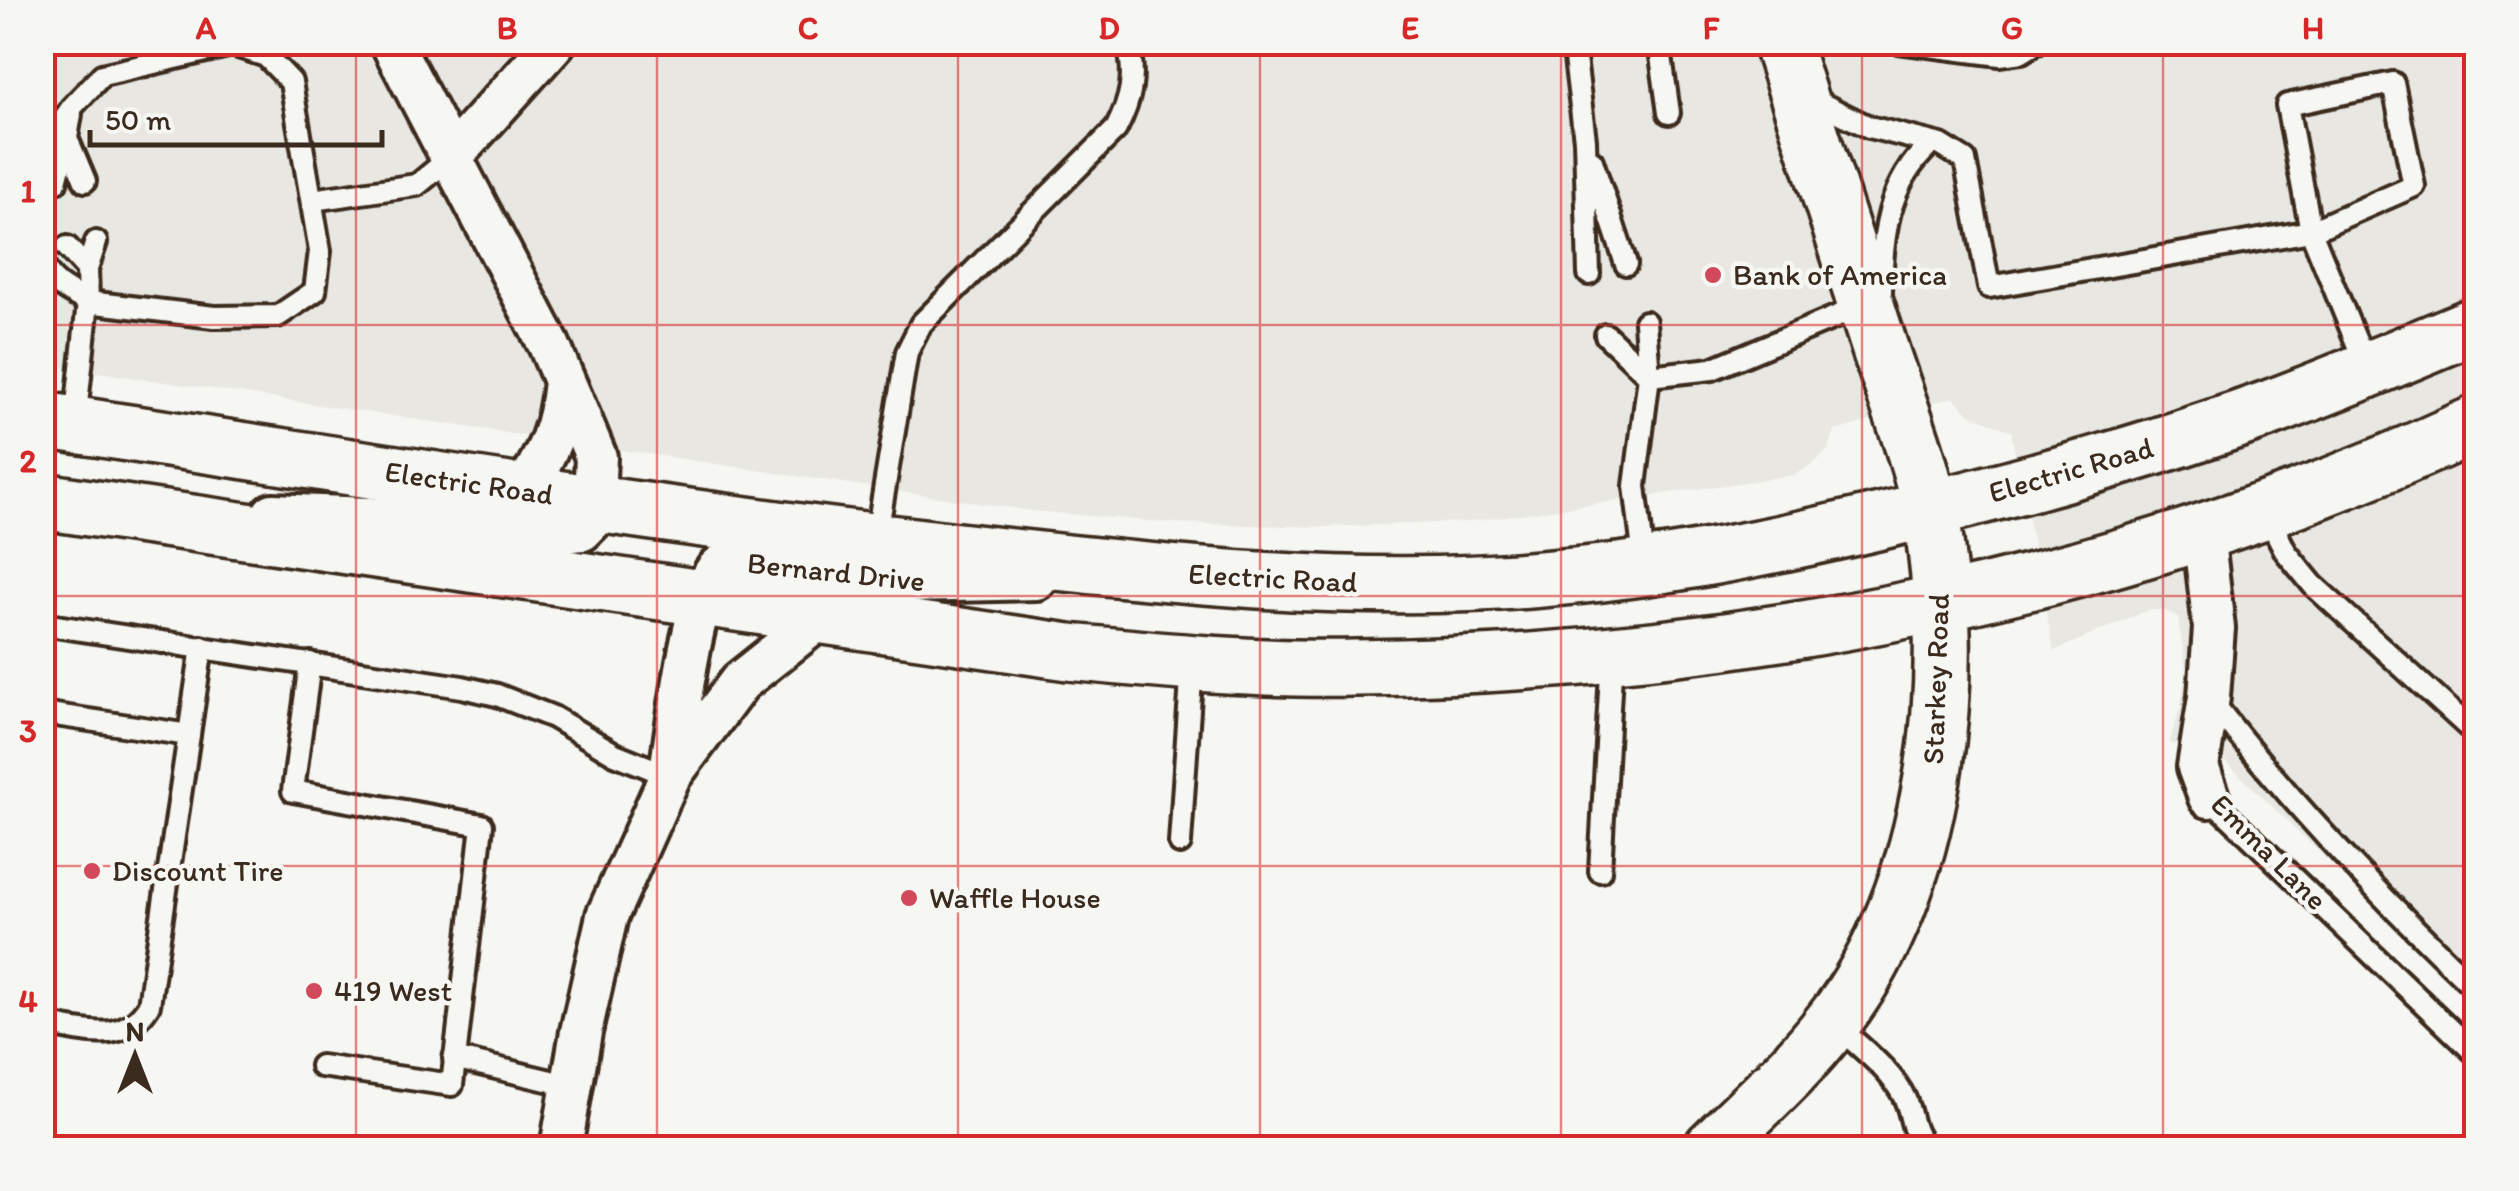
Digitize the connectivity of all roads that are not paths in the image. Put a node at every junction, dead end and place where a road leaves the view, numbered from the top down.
1 (390, 42) edge
2 (555, 42) edge
3 (1127, 42) edge
4 (1574, 42) edge
5 (1659, 42) edge
6 (1898, 42) edge
7 (2038, 42) edge
8 (1788, 66) edge
9 (72, 107) junction
10 (1670, 113) dead end
11 (67, 138) junction
12 (1585, 140) junction
13 (1930, 144) junction
14 (42, 151) edge
15 (451, 156) junction
16 (85, 180) dead end
17 (56, 182) dead end
18 (312, 200) junction
19 (2311, 231) junction
20 (96, 242) dead end
21 (67, 247) dead end
22 (42, 260) edge
23 (1626, 264) dead end
24 (86, 269) junction
25 (1589, 274) dead end
26 (88, 302) junction
27 (1645, 322) dead end
28 (2476, 325) edge
29 (1872, 326) junction
30 (1606, 335) dead end
31 (2368, 370) junction
32 (1649, 376) junction
33 (564, 382) junction
34 (58, 422) edge
35 (2474, 433) edge
36 (524, 491) junction
37 (42, 501) edge
38 (596, 501) junction
39 (1930, 509) junction
40 (2264, 510) junction
41 (216, 527) junction
42 (2203, 532) junction
43 (876, 542) junction
44 (1109, 568) junction
45 (1646, 569) junction
46 (705, 598) junction
47 (1942, 602) junction
48 (824, 615) junction
49 (42, 624) edge
50 (202, 647) junction
51 (1612, 654) junction
52 (310, 663) junction
53 (1192, 663) junction
54 (2209, 697) junction
55 (42, 714) edge
56 (2476, 734) edge
57 (189, 736) junction
58 (670, 776) junction
59 (2210, 796) joint
60 (1180, 843) dead end
61 (1600, 872) dead end
62 (2476, 989) edge
63 (1833, 1022) junction
64 (42, 1024) edge
65 (2476, 1054) edge
66 (454, 1058) junction
67 (321, 1066) dead end
68 (572, 1086) junction
69 (561, 1148) edge
70 (1712, 1148) edge
71 (1926, 1148) edge

1 - 15 street
2 - 15 street
3 - 43 lane
4 - 12 lane
5 - 10 lane
6 - 7 lane
8 - 13 lane
8 - 29 main road, Starkey Road
9 - 11 lane
9 - 14 lane
9 - 18 lane
11 - 16 lane
11 - 17 lane
12 - 23 lane
12 - 25 lane
13 - 19 lane
13 - 29 lane
15 - 18 lane
15 - 33 street
18 - 26 lane
19 - 19 lane
19 - 31 lane
20 - 24 lane
21 - 24 lane
22 - 26 lane
24 - 26 lane
26 - 34 lane
27 - 32 lane
28 - 31 main road, Electric Road
29 - 32 lane
29 - 39 main road, Starkey Road
30 - 32 lane
31 - 39 main road, Electric Road
32 - 45 lane
33 - 36 street
33 - 38 street
34 - 36 main road, Electric Road
35 - 40 main road
36 - 38 main road, Electric Road
37 - 41 main road
38 - 41 street
38 - 43 main road, Electric Road
39 - 45 main road, Electric Road
39 - 47 main road, Starkey Road
40 - 42 main road
40 - 56 lane
41 - 46 main road
42 - 47 main road
42 - 54 street, Emma Lane
43 - 44 main road, Electric Road
44 - 45 main road, Electric Road
44 - 46 street, Bernard Drive
46 - 48 main road
46 - 58 street, Bernard Drive
47 - 51 main road
47 - 63 main road, Starkey Road
48 - 53 main road
48 - 58 street, Bernard Drive
49 - 50 lane
50 - 52 lane
50 - 57 lane
51 - 53 main road
51 - 61 lane
52 - 58 lane
52 - 66 lane
53 - 60 lane
54 - 59 street, Emma Lane
54 - 62 lane
55 - 57 lane
57 - 64 lane
58 - 68 street, Bernard Drive
59 - 65 lane, Emma Lane
63 - 70 main road, Starkey Road
63 - 71 lane
66 - 67 lane
66 - 68 lane
68 - 69 street, Bernard Drive

